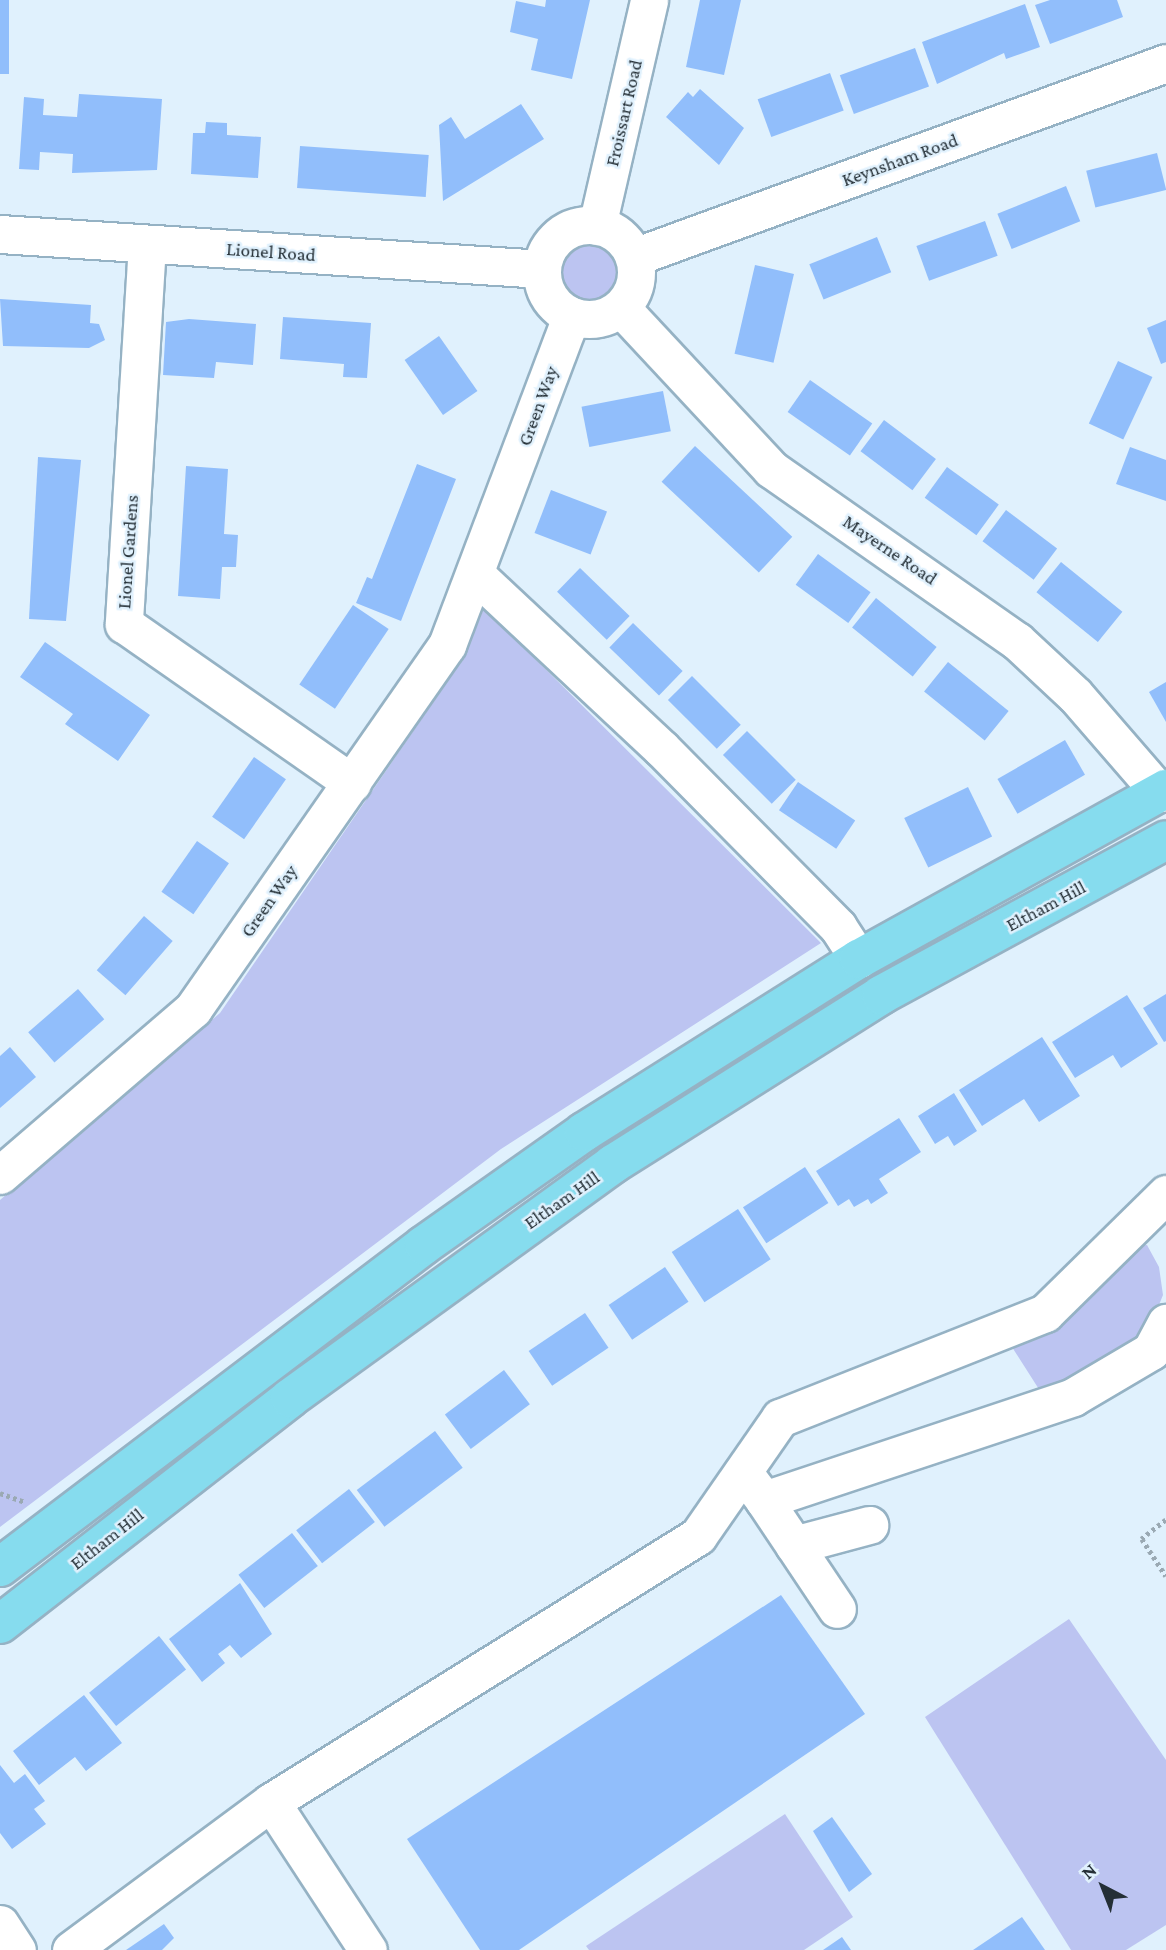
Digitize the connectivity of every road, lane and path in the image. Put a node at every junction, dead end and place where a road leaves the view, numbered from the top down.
1 (649, 0) edge
2 (1166, 63) edge
3 (597, 226) junction
4 (0, 234) edge
5 (147, 244) junction
6 (634, 257) junction
7 (542, 269) junction
8 (621, 308) junction
9 (571, 316) junction
10 (476, 575) junction
11 (352, 783) junction
12 (1163, 791) edge
13 (1163, 846) edge
14 (859, 959) junction
15 (0, 1175) edge
16 (1160, 1213) edge
17 (1166, 1323) edge
18 (753, 1486) junction
19 (0, 1493) edge
20 (28, 1503) dead end
21 (1166, 1520) edge
22 (869, 1525) dead end
23 (794, 1545) junction
24 (0, 1567) edge
25 (1166, 1576) edge
26 (837, 1609) dead end
27 (0, 1624) edge
28 (271, 1802) junction
29 (0, 1924) edge
30 (17, 1950) edge
31 (71, 1950) edge
32 (368, 1950) edge

1 - 3 street, Froissart Road
2 - 6 street, Keynsham Road
3 - 6 street
3 - 7 street
4 - 5 street, Lionel Road
5 - 7 street, Lionel Road
5 - 11 street, Lionel Gardens
6 - 8 street
7 - 9 street
8 - 9 street
8 - 12 street, Mayerne Road
9 - 10 street, Green Way
10 - 11 street, Green Way
10 - 14 street
11 - 15 street, Green Way
12 - 14 main road
13 - 27 main road, Eltham Hill
14 - 24 main road
16 - 18 street
17 - 18 street
18 - 23 street
18 - 28 street
19 - 20 path
21 - 25 path
22 - 23 street
23 - 26 street
28 - 31 street
28 - 32 street
29 - 30 street

